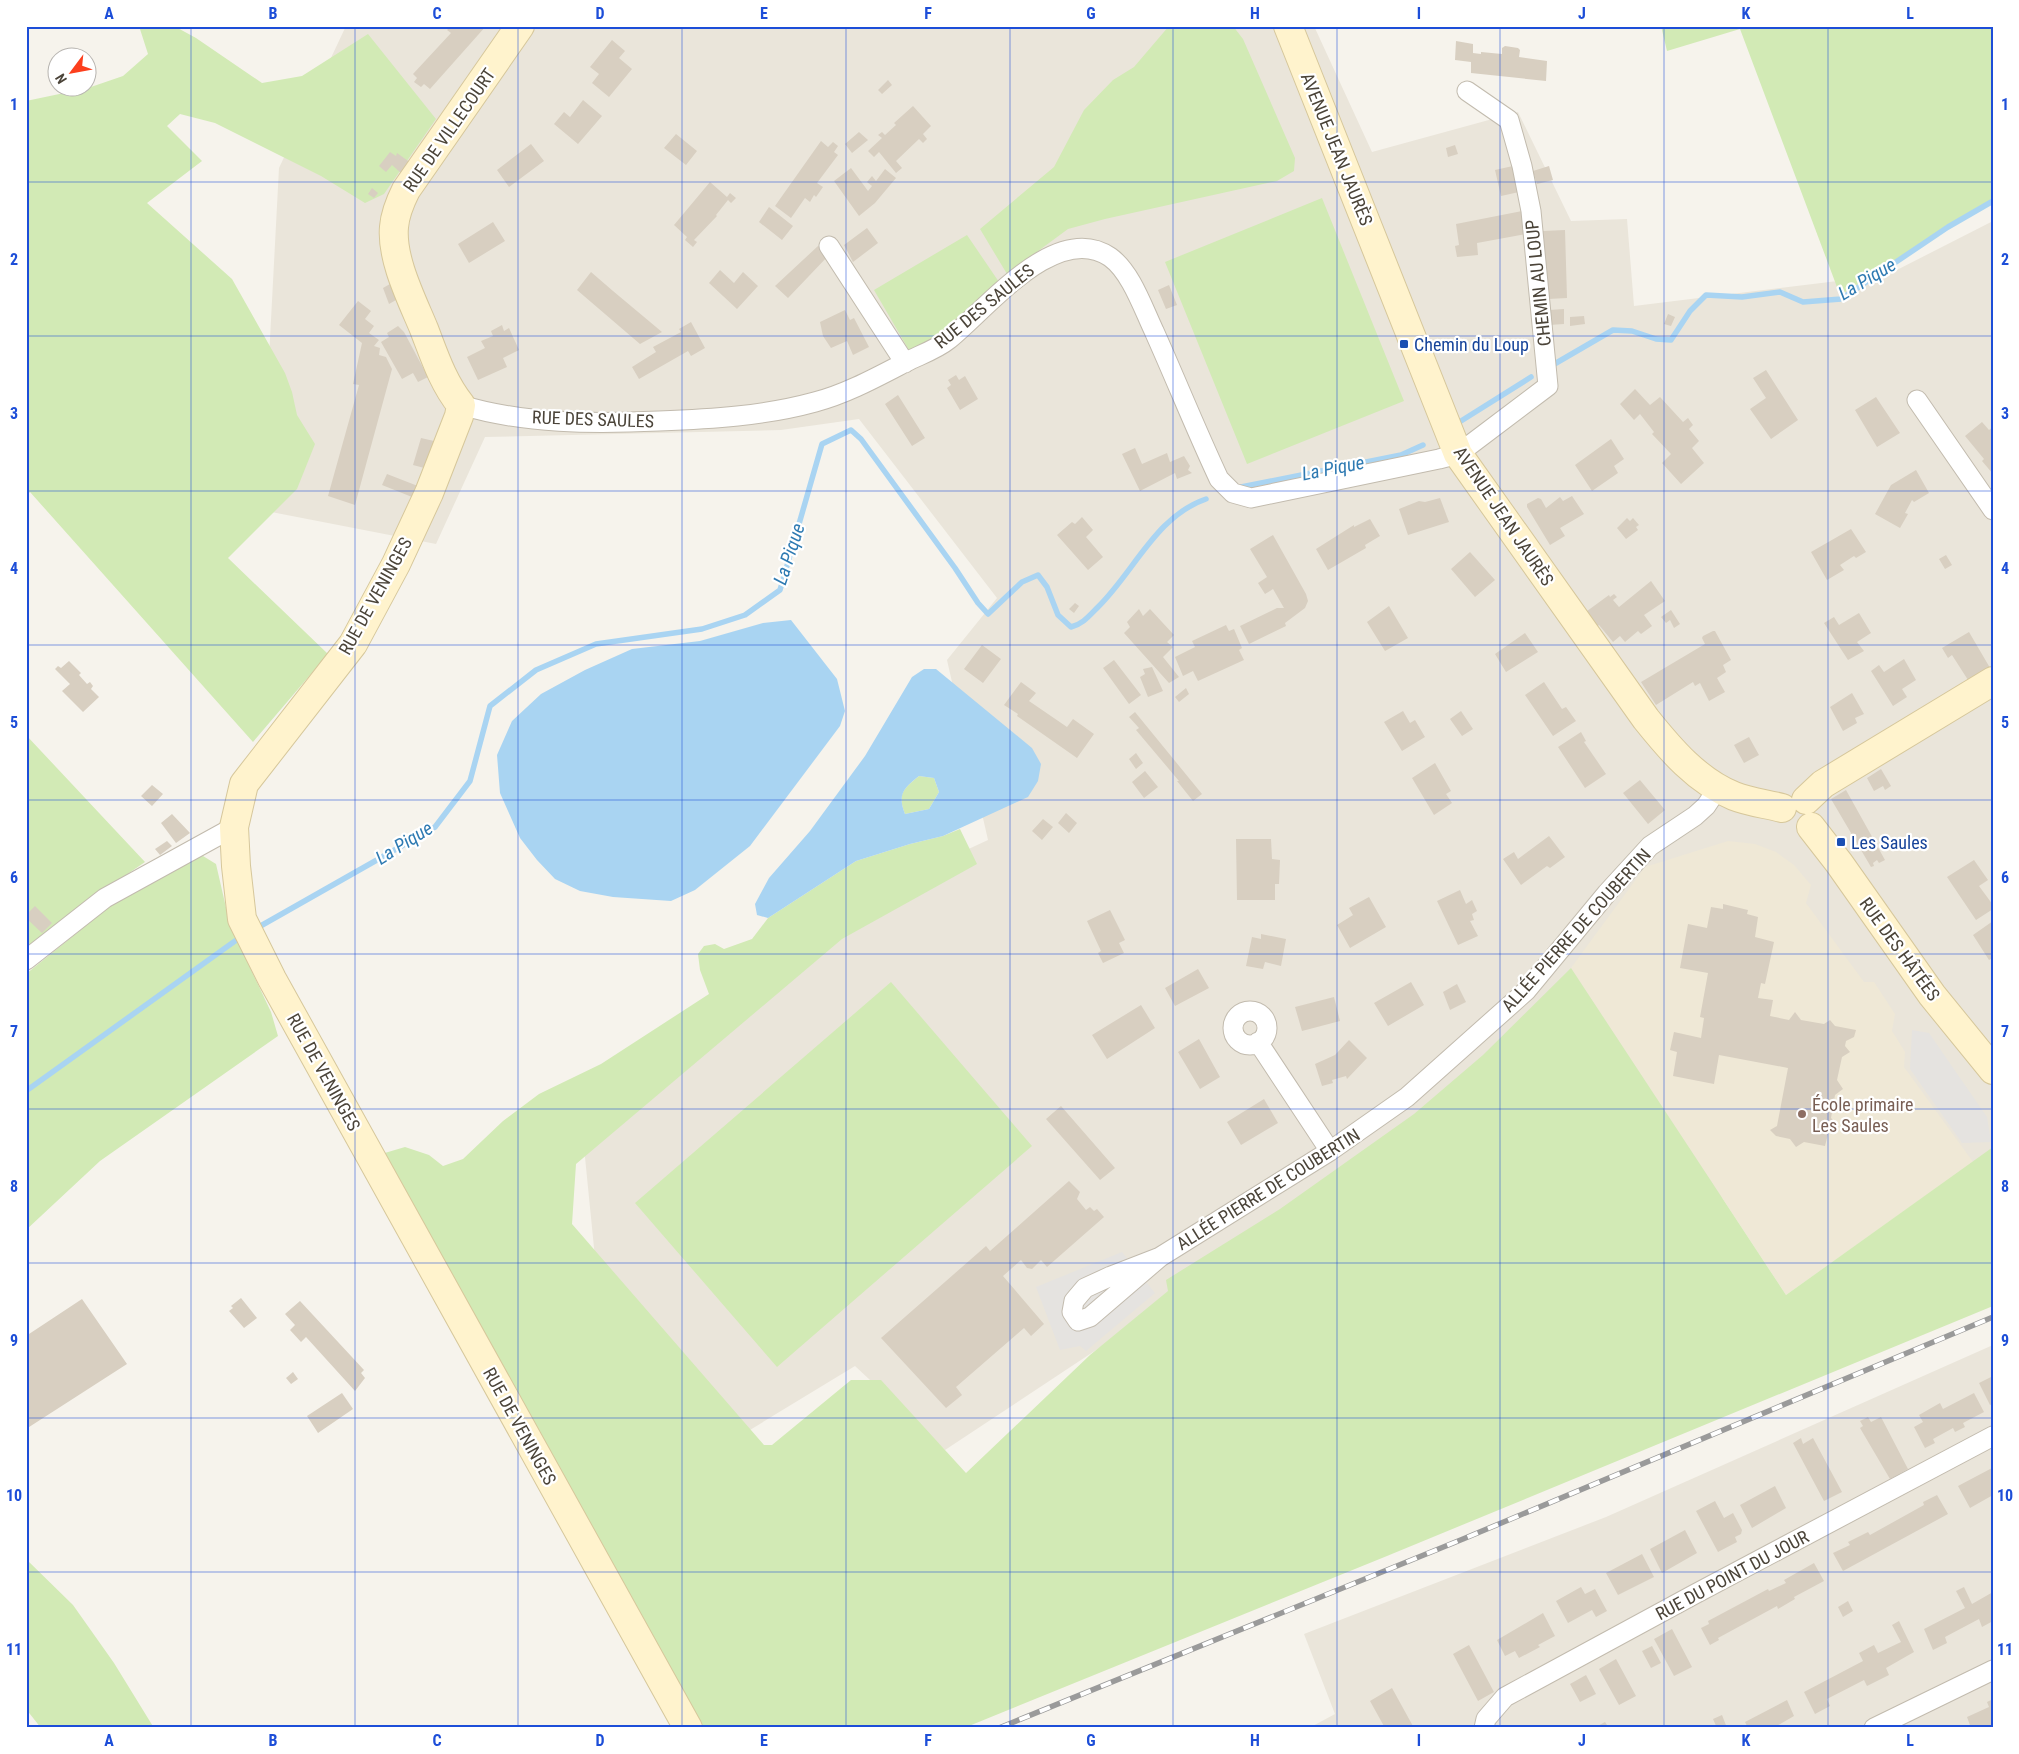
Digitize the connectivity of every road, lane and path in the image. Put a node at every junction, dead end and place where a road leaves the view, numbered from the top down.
1 (520, 26) edge
2 (1288, 26) edge
3 (1467, 91) dead end
4 (829, 246) dead end
5 (905, 363) junction
6 (1917, 400) dead end
7 (461, 405) junction
8 (1458, 454) junction
9 (1993, 510) edge
10 (1993, 681) edge
11 (1718, 788) junction
12 (1794, 804) junction
13 (234, 827) junction
14 (26, 960) edge
15 (1258, 1042) dead end
16 (1993, 1070) edge
17 (1330, 1151) junction
18 (1160, 1257) dead end
19 (1993, 1436) edge
20 (1993, 1670) edge
21 (1881, 1726) edge
22 (688, 1728) edge
23 (1484, 1728) edge

1 - 7 street, RUE DE VILLECOURT
2 - 8 street, AVENUE JEAN JAURÈS
3 - 8 street, CHEMIN AU LOUP
4 - 5 street
5 - 7 street, RUE DES SAULES
5 - 8 street, RUE DES SAULES
6 - 9 street
7 - 13 street, RUE DE VENINGES
8 - 11 street, AVENUE JEAN JAURÈS
10 - 12 street
11 - 12 street, AVENUE JEAN JAURÈS
11 - 17 street, ALLÉE PIERRE DE COUBERTIN
12 - 16 street, RUE DES HÂTÉES
13 - 14 street
13 - 22 street, RUE DE VENINGES
15 - 17 street
17 - 18 street, ALLÉE PIERRE DE COUBERTIN
19 - 23 street, RUE DU POINT DU JOUR
20 - 21 street

